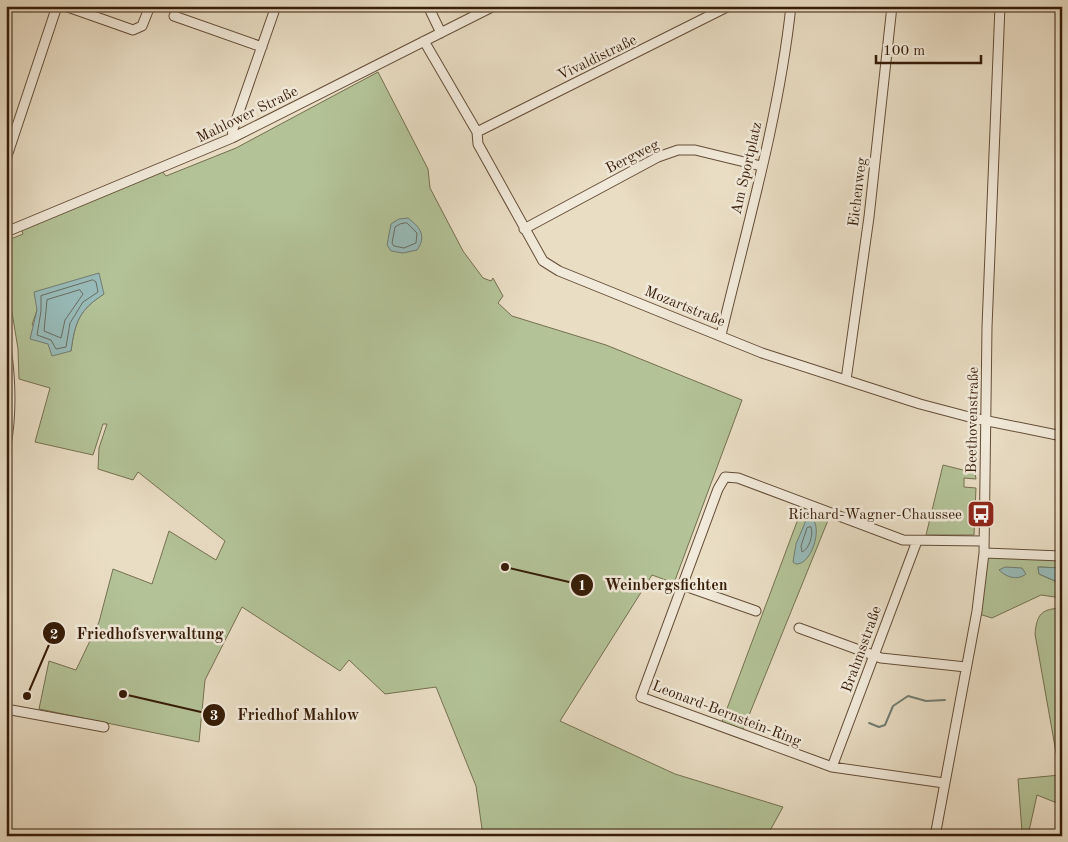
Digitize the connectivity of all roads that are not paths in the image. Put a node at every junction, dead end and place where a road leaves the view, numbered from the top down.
1 (57, 6) edge
2 (65, 6) edge
3 (150, 6) edge
4 (276, 6) edge
5 (428, 6) edge
6 (494, 6) edge
7 (729, 6) edge
8 (791, 6) edge
9 (892, 6) edge
10 (1000, 6) edge
11 (174, 16) dead end
12 (441, 33) junction
13 (424, 41) junction
14 (262, 47) junction
15 (477, 132) junction
16 (232, 138) junction
17 (6, 159) edge
18 (761, 166) junction
19 (524, 229) junction
20 (6, 232) edge
21 (721, 335) junction
22 (6, 347) edge
23 (846, 380) junction
24 (984, 420) junction
25 (1062, 436) edge
26 (6, 446) edge
27 (917, 541) junction
28 (984, 541) junction
29 (984, 553) junction
30 (1062, 556) edge
31 (682, 585) junction
32 (756, 611) dead end
33 (799, 628) dead end
34 (873, 656) junction
35 (966, 667) junction
36 (8, 712) edge
37 (104, 727) dead end
38 (832, 767) junction
39 (944, 783) junction
40 (936, 831) dead end

1 - 17 street
2 - 3 street
4 - 14 street
5 - 12 street
6 - 12 street, Mahlower Straße
7 - 15 street, Vivaldistraße
8 - 18 street, Am Sportplatz
9 - 23 street, Eichenweg
10 - 24 street, Beethovenstraße
11 - 14 street
12 - 13 street, Mahlower Straße
13 - 15 street, Mozartstraße
13 - 16 street, Mahlower Straße
14 - 16 street
15 - 19 street, Mozartstraße
16 - 20 street, Mahlower Straße
18 - 19 street, Bergweg
18 - 21 street, Am Sportplatz
19 - 21 street, Mozartstraße
21 - 23 street, Mozartstraße
22 - 26 street
23 - 24 street, Mozartstraße
24 - 25 street, Mozartstraße
24 - 28 street, Beethovenstraße
27 - 28 street, Leonard-Bernstein-Ring
27 - 31 street, Leonard-Bernstein-Ring
27 - 34 street, Brahmsstraße
28 - 29 street, Beethovenstraße
29 - 30 street
29 - 35 street, Beethovenstraße
31 - 32 street
31 - 38 street, Leonard-Bernstein-Ring
33 - 34 street
34 - 35 street
34 - 38 street, Brahmsstraße
35 - 39 street, Beethovenstraße
36 - 37 street
38 - 39 street, Leonard-Bernstein-Ring
39 - 40 street, Beethovenstraße

